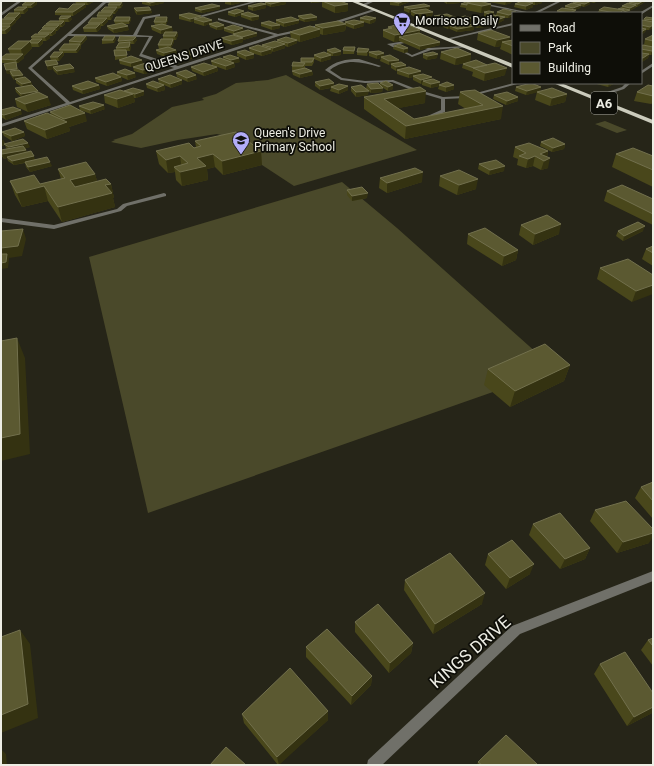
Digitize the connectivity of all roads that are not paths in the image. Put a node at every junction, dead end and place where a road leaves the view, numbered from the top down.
1 (20, 1) edge
2 (105, 1) edge
3 (134, 1) edge
4 (258, 1) edge
5 (352, 1) edge
6 (373, 1) edge
7 (467, 1) edge
8 (560, 1) edge
9 (363, 5) junction
10 (653, 6) edge
11 (375, 10) junction
12 (646, 10) junction
13 (525, 12) edge
14 (537, 12) edge
15 (642, 12) edge
16 (653, 12) edge
17 (1, 15) edge
18 (160, 15) edge
19 (201, 16) edge
20 (218, 19) dead end
21 (512, 24) edge
22 (433, 33) junction
23 (67, 35) junction
24 (135, 35) junction
25 (278, 35) junction
26 (426, 36) edge
27 (418, 38) edge
28 (447, 39) junction
29 (411, 41) junction
30 (466, 47) junction
31 (430, 49) junction
32 (653, 64) edge
33 (380, 66) dead end
34 (512, 66) edge
35 (179, 68) junction
36 (642, 73) edge
37 (515, 84) edge
38 (558, 84) edge
39 (628, 84) edge
40 (443, 98) junction
41 (592, 98) junction
42 (70, 104) junction
43 (422, 120) edge
44 (653, 122) edge
45 (1, 126) edge
46 (164, 195) dead end
47 (1, 220) edge
48 (653, 576) edge
49 (373, 765) edge

1 - 17 street
2 - 3 street
2 - 23 street
4 - 19 street
5 - 9 highway
6 - 9 street
7 - 13 street
8 - 14 street
9 - 11 highway
10 - 12 street
11 - 22 highway
11 - 25 street, QUEENS DRIVE
12 - 15 street
12 - 16 street
18 - 24 street
20 - 25 street
21 - 28 street
22 - 26 street
22 - 28 highway
23 - 24 street
23 - 42 street
24 - 35 street
25 - 35 street, QUEENS DRIVE
27 - 29 street
28 - 30 highway
29 - 31 street
29 - 31 street
30 - 31 street
30 - 34 highway
32 - 36 street
33 - 40 street
35 - 42 street, QUEENS DRIVE
37 - 40 street
38 - 41 highway, A6
39 - 41 street
40 - 43 street
41 - 44 highway, A6
42 - 45 street, QUEENS DRIVE
46 - 47 street
48 - 49 street, KINGS DRIVE

